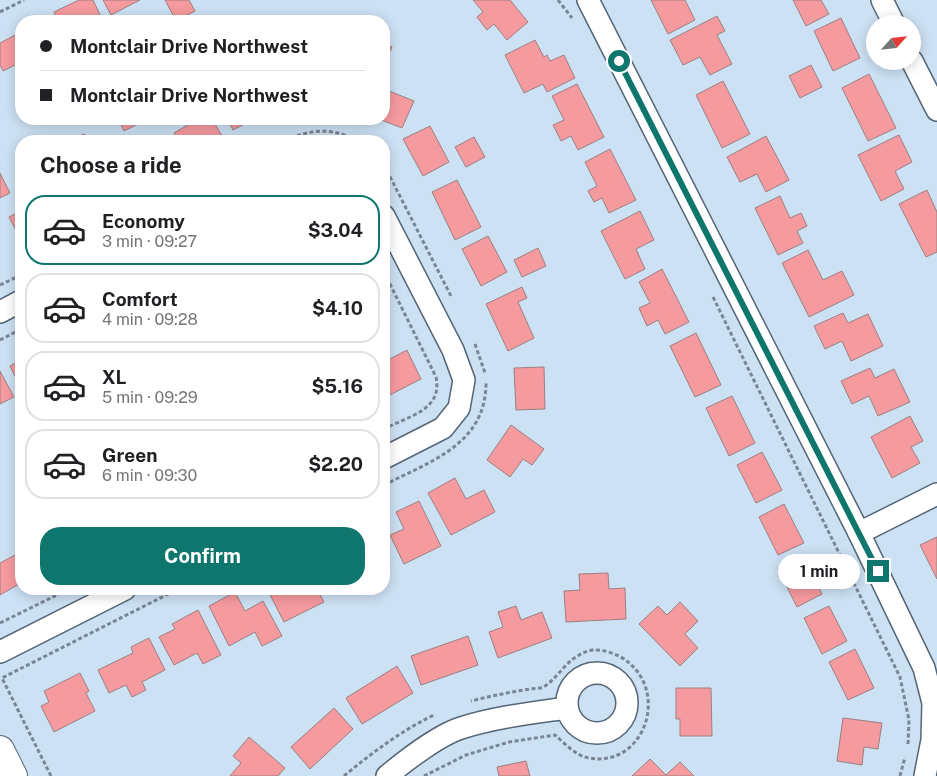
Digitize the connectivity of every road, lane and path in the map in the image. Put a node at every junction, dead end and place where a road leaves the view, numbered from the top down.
1 (24, 0) edge
2 (558, 0) edge
3 (588, 0) edge
4 (882, 0) edge
5 (0, 12) edge
6 (890, 15) edge
7 (577, 25) dead end
8 (917, 70) edge
9 (937, 110) edge
10 (299, 135) edge
11 (346, 135) edge
12 (390, 228) edge
13 (15, 278) edge
14 (390, 284) edge
15 (0, 285) edge
16 (710, 290) dead end
17 (15, 304) edge
18 (0, 312) edge
19 (15, 332) edge
20 (0, 340) edge
21 (390, 426) edge
22 (390, 455) edge
23 (937, 494) edge
24 (859, 533) junction
25 (56, 595) edge
26 (113, 595) edge
27 (166, 595) edge
28 (0, 624) edge
29 (0, 652) edge
30 (567, 708) dead end
31 (935, 740) edge
32 (0, 750) edge
33 (13, 776) edge
34 (51, 776) edge
35 (387, 776) edge
36 (900, 776) edge
37 (925, 776) edge

1 - 5 path
2 - 7 path
3 - 24 street
4 - 6 street
8 - 9 street
10 - 11 path
12 - 22 street
13 - 15 path
14 - 21 path
16 - 36 path
17 - 18 street
19 - 20 path
23 - 24 street
24 - 31 street
25 - 28 path
26 - 29 street
27 - 34 path
30 - 35 street
31 - 37 street
32 - 33 street

